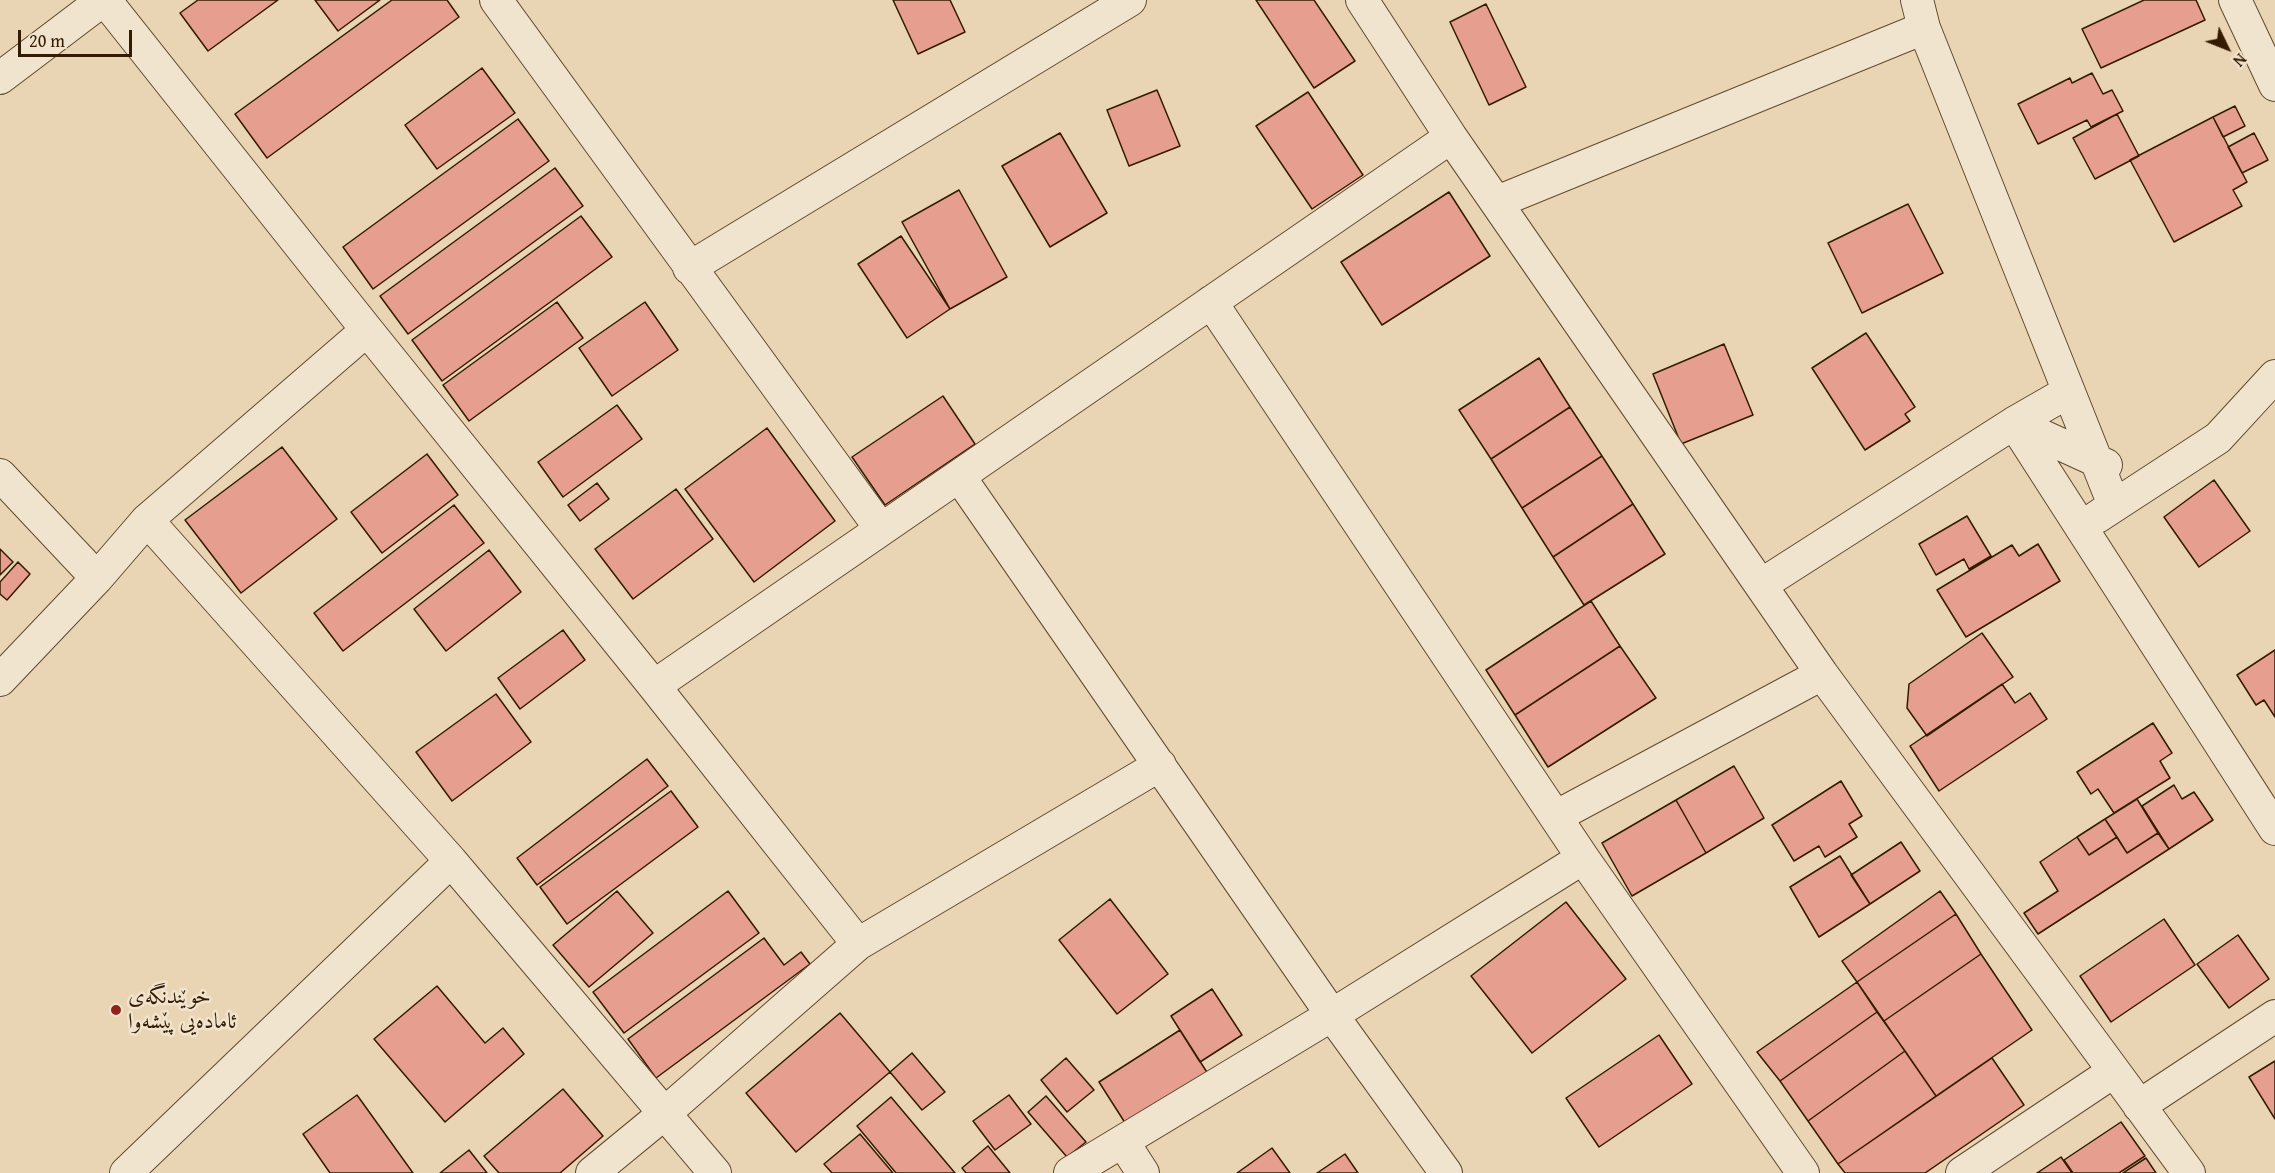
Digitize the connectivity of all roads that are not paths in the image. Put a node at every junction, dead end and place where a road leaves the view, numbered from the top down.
1 (104, 0) edge
2 (495, 0) edge
3 (1130, 0) edge
4 (1362, 0) edge
5 (2235, 0) edge
6 (1921, 14) edge
7 (0, 78) edge
8 (2275, 85) edge
9 (1450, 136) junction
10 (1497, 202) junction
11 (689, 268) junction
12 (1211, 302) junction
13 (367, 330) junction
14 (2275, 376) edge
15 (2068, 392) junction
16 (2014, 423) junction
17 (2096, 460) junction
18 (0, 475) edge
19 (959, 476) junction
20 (2148, 484) junction
21 (2115, 506) junction
22 (147, 520) junction
23 (2081, 528) junction
24 (881, 529) junction
25 (97, 578) junction
26 (1761, 585) junction
27 (1822, 674) junction
28 (0, 680) edge
29 (654, 686) junction
30 (1160, 765) junction
31 (1557, 816) junction
32 (2275, 829) edge
33 (1583, 858) junction
34 (451, 861) junction
35 (858, 944) junction
36 (1332, 1015) junction
37 (2275, 1017) edge
38 (2113, 1072) junction
39 (2139, 1106) junction
40 (665, 1113) junction
41 (1123, 1142) junction
42 (126, 1173) edge
43 (592, 1173) edge
44 (716, 1173) edge
45 (1070, 1173) edge
46 (1143, 1173) edge
47 (1446, 1173) edge
48 (1803, 1173) edge
49 (1962, 1173) edge
50 (2189, 1173) edge

1 - 7 street
1 - 13 street
2 - 11 street
3 - 11 street
4 - 9 street
5 - 8 street
6 - 10 street
6 - 15 street
9 - 10 street
9 - 12 street
10 - 26 street
11 - 24 street
12 - 19 street
12 - 31 street
13 - 22 street
13 - 29 street
14 - 20 street
15 - 16 street
15 - 17 street
16 - 17 street
16 - 23 street
16 - 26 street
17 - 20 street
17 - 21 street
18 - 25 street
19 - 24 street
19 - 30 street
20 - 21 street
21 - 23 street
22 - 25 street
22 - 34 street
23 - 32 street
24 - 29 street
25 - 28 street
26 - 27 street
27 - 31 street
27 - 38 street
29 - 35 street
30 - 35 street
30 - 36 street
31 - 33 street
33 - 36 street
33 - 48 street
34 - 40 street
34 - 42 street
35 - 40 street
36 - 41 street
36 - 47 street
37 - 39 street
38 - 39 street
38 - 49 street
39 - 50 street
40 - 43 street
40 - 44 street
41 - 45 street
41 - 46 street

